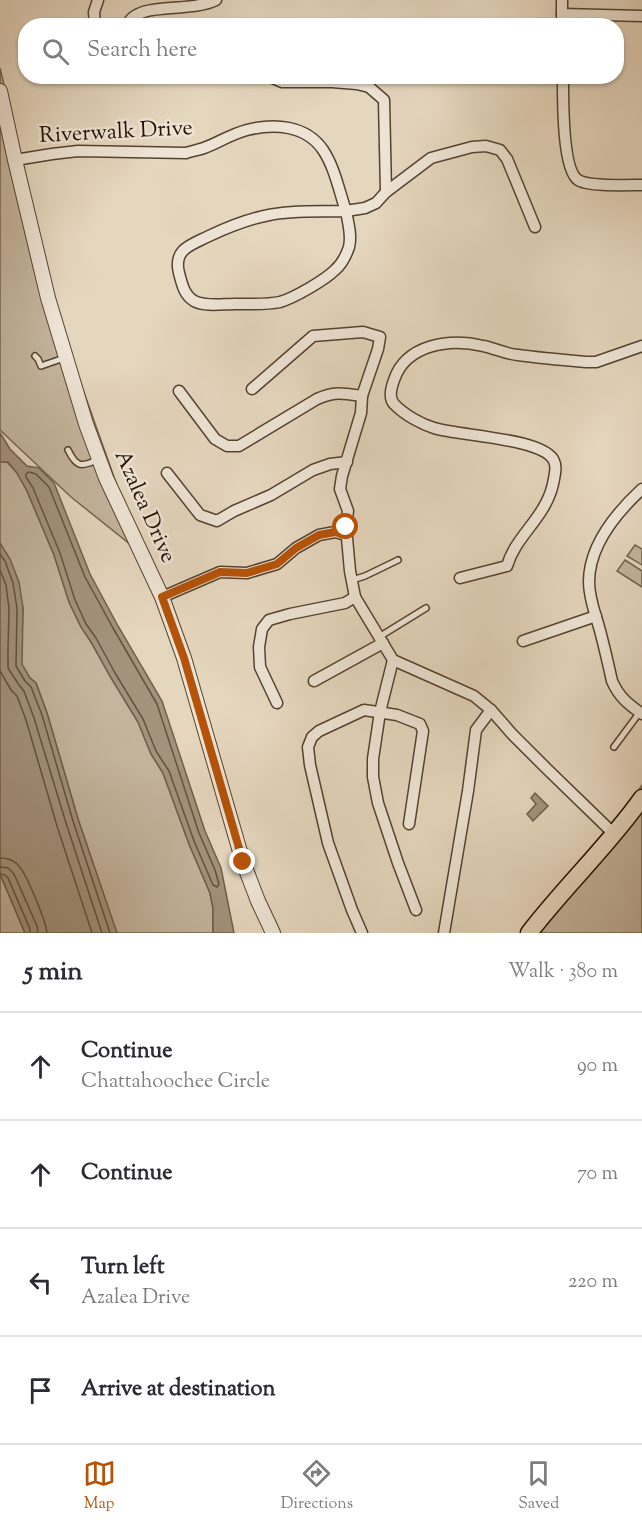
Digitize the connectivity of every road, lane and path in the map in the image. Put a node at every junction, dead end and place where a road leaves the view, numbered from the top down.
1 (98, 0) edge
2 (216, 0) edge
3 (137, 3) edge
4 (562, 7) edge
5 (642, 16) edge
6 (94, 18) edge
7 (130, 18) edge
8 (357, 84) edge
9 (563, 84) edge
10 (0, 90) edge
11 (15, 160) junction
12 (642, 185) edge
13 (386, 192) junction
14 (346, 211) junction
15 (535, 227) dead end
16 (642, 346) edge
17 (34, 356) dead end
18 (66, 357) junction
19 (252, 390) dead end
20 (179, 391) dead end
21 (362, 396) junction
22 (68, 450) dead end
23 (99, 459) junction
24 (346, 462) junction
25 (167, 473) dead end
26 (642, 489) edge
27 (346, 535) junction
28 (398, 560) dead end
29 (460, 578) dead end
30 (352, 580) junction
31 (162, 597) junction
32 (355, 597) junction
33 (426, 608) dead end
34 (596, 616) junction
35 (381, 640) junction
36 (523, 641) dead end
37 (393, 660) junction
38 (314, 681) dead end
39 (277, 703) dead end
40 (491, 710) junction
41 (380, 712) junction
42 (641, 712) edge
43 (614, 747) dead end
44 (642, 798) edge
45 (409, 824) dead end
46 (614, 834) junction
47 (416, 910) dead end
48 (273, 933) edge
49 (362, 933) edge
50 (444, 933) edge
51 (529, 933) edge

1 - 6 street
2 - 3 street
3 - 7 street
4 - 5 street
8 - 13 street
9 - 12 street
10 - 11 street, Azalea Drive
11 - 14 street, Riverwalk Drive
11 - 18 street, Azalea Drive
13 - 14 street
13 - 15 street
14 - 14 street
16 - 29 street
17 - 18 lane
18 - 23 street, Azalea Drive
19 - 21 street
20 - 21 street
21 - 24 street
22 - 23 lane
23 - 31 street, Azalea Drive
24 - 25 street
24 - 27 street
26 - 34 street
27 - 30 street
27 - 31 street
28 - 30 lane
30 - 32 street
31 - 48 street, Azalea Drive
32 - 35 street
32 - 39 street
33 - 35 lane
34 - 36 street
34 - 42 street
35 - 37 street
35 - 38 street
37 - 40 street
37 - 41 street
40 - 46 street
40 - 50 street
41 - 45 street
41 - 47 street
41 - 49 street
42 - 43 lane
44 - 46 main road
46 - 51 main road

